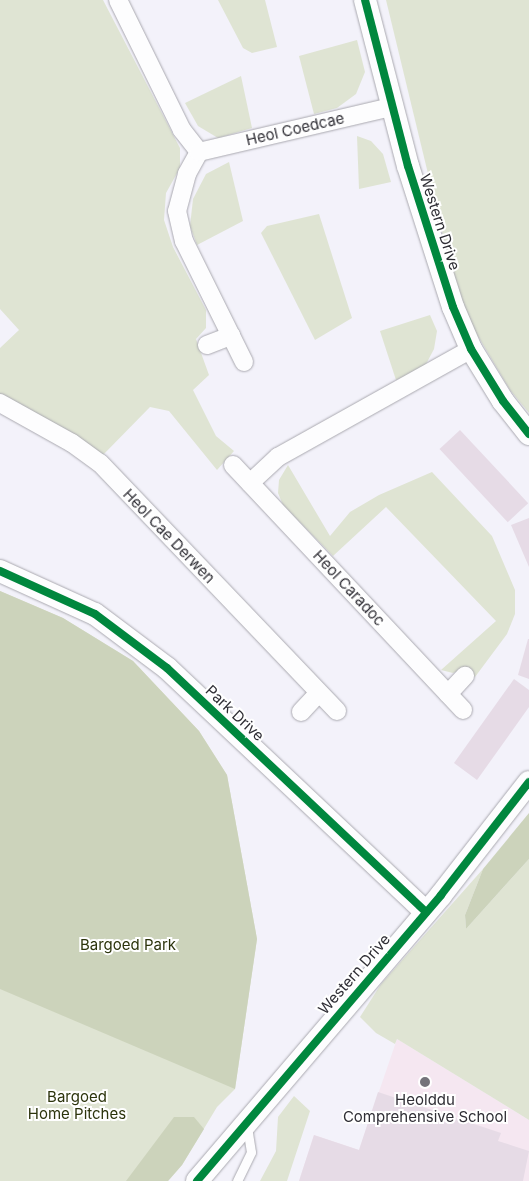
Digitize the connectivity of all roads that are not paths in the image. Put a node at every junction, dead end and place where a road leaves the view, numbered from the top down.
1 (118, 0) edge
2 (365, 0) edge
3 (391, 107) junction
4 (199, 152) junction
5 (231, 336) junction
6 (207, 345) dead end
7 (471, 349) junction
8 (244, 362) dead end
9 (0, 403) edge
10 (529, 434) edge
11 (233, 465) dead end
12 (250, 484) junction
13 (0, 571) edge
14 (465, 676) dead end
15 (319, 693) junction
16 (448, 694) junction
17 (463, 710) dead end
18 (337, 711) dead end
19 (301, 712) dead end
20 (529, 782) edge
21 (426, 912) junction
22 (246, 1123) junction
23 (197, 1181) edge
24 (237, 1181) edge

1 - 4 street
2 - 3 street, Western Drive
3 - 4 street, Heol Coedcae
3 - 7 street, Western Drive
4 - 5 street
5 - 6 street
5 - 8 street
7 - 10 street, Western Drive
7 - 12 street
9 - 15 street, Heol Cae Derwen
11 - 12 street, Heol Caradoc
12 - 16 street, Heol Caradoc
13 - 21 street, Park Drive
14 - 16 street
15 - 18 street, Heol Cae Derwen
15 - 19 street
16 - 17 street, Heol Caradoc
20 - 21 street, Western Drive
21 - 22 street, Western Drive
22 - 23 street, Western Drive
22 - 24 lane

